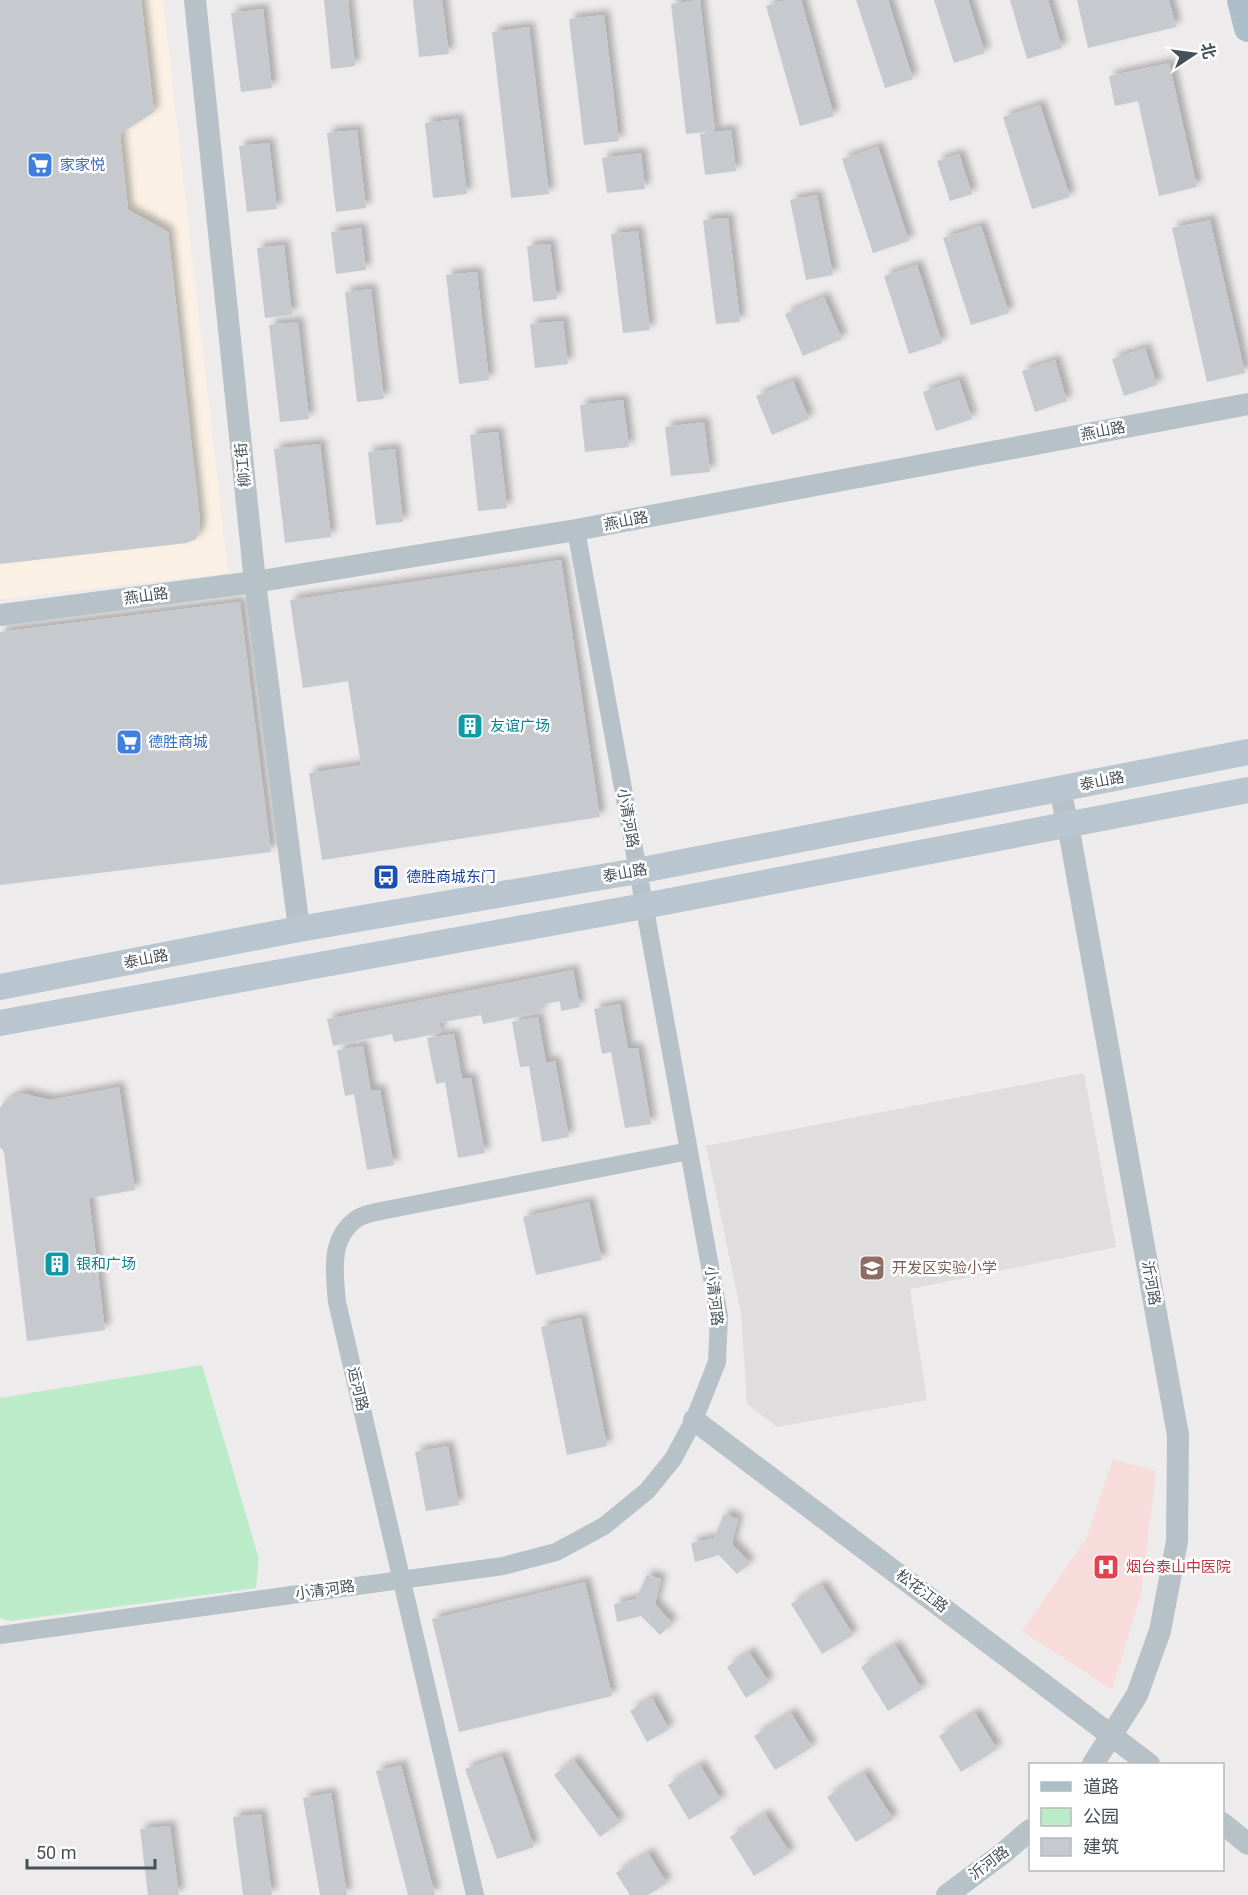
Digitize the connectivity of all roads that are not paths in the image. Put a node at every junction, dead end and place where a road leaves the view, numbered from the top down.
1 (195, 0) edge
2 (1241, 0) edge
3 (1248, 28) edge
4 (1248, 404) edge
5 (576, 530) junction
6 (255, 582) junction
7 (0, 615) edge
8 (1248, 752) edge
9 (1060, 790) junction
10 (1248, 790) edge
11 (1068, 825) junction
12 (638, 871) junction
13 (644, 906) junction
14 (299, 929) junction
15 (0, 987) edge
16 (0, 1023) edge
17 (689, 1150) junction
18 (694, 1420) junction
19 (402, 1579) junction
20 (0, 1635) edge
21 (1112, 1735) junction
22 (1094, 1763) edge
23 (1148, 1763) edge
24 (1224, 1825) edge
25 (1029, 1831) edge
26 (1248, 1844) edge
27 (476, 1895) edge
28 (946, 1895) edge

1 - 6 street, 柳江街
2 - 3 main road
4 - 5 street, 燕山路
5 - 6 street, 燕山路
5 - 12 street, 小清河路
6 - 7 street, 燕山路
6 - 14 street, 柳江街
8 - 9 main road, 泰山路
9 - 11 street, 沂河路
9 - 12 main road, 泰山路
10 - 11 main road
11 - 13 main road
11 - 21 street, 沂河路
12 - 13 street, 小清河路
12 - 14 main road, 泰山路
13 - 16 main road
13 - 17 street, 小清河路
14 - 15 main road, 泰山路
17 - 18 street, 小清河路
17 - 19 street, 运河路
18 - 19 street, 小清河路
18 - 21 street, 松花江路
19 - 20 street, 小清河路
19 - 27 street, 运河路
21 - 22 street, 沂河路
21 - 23 street, 松花江路
24 - 26 street
25 - 28 street, 沂河路

